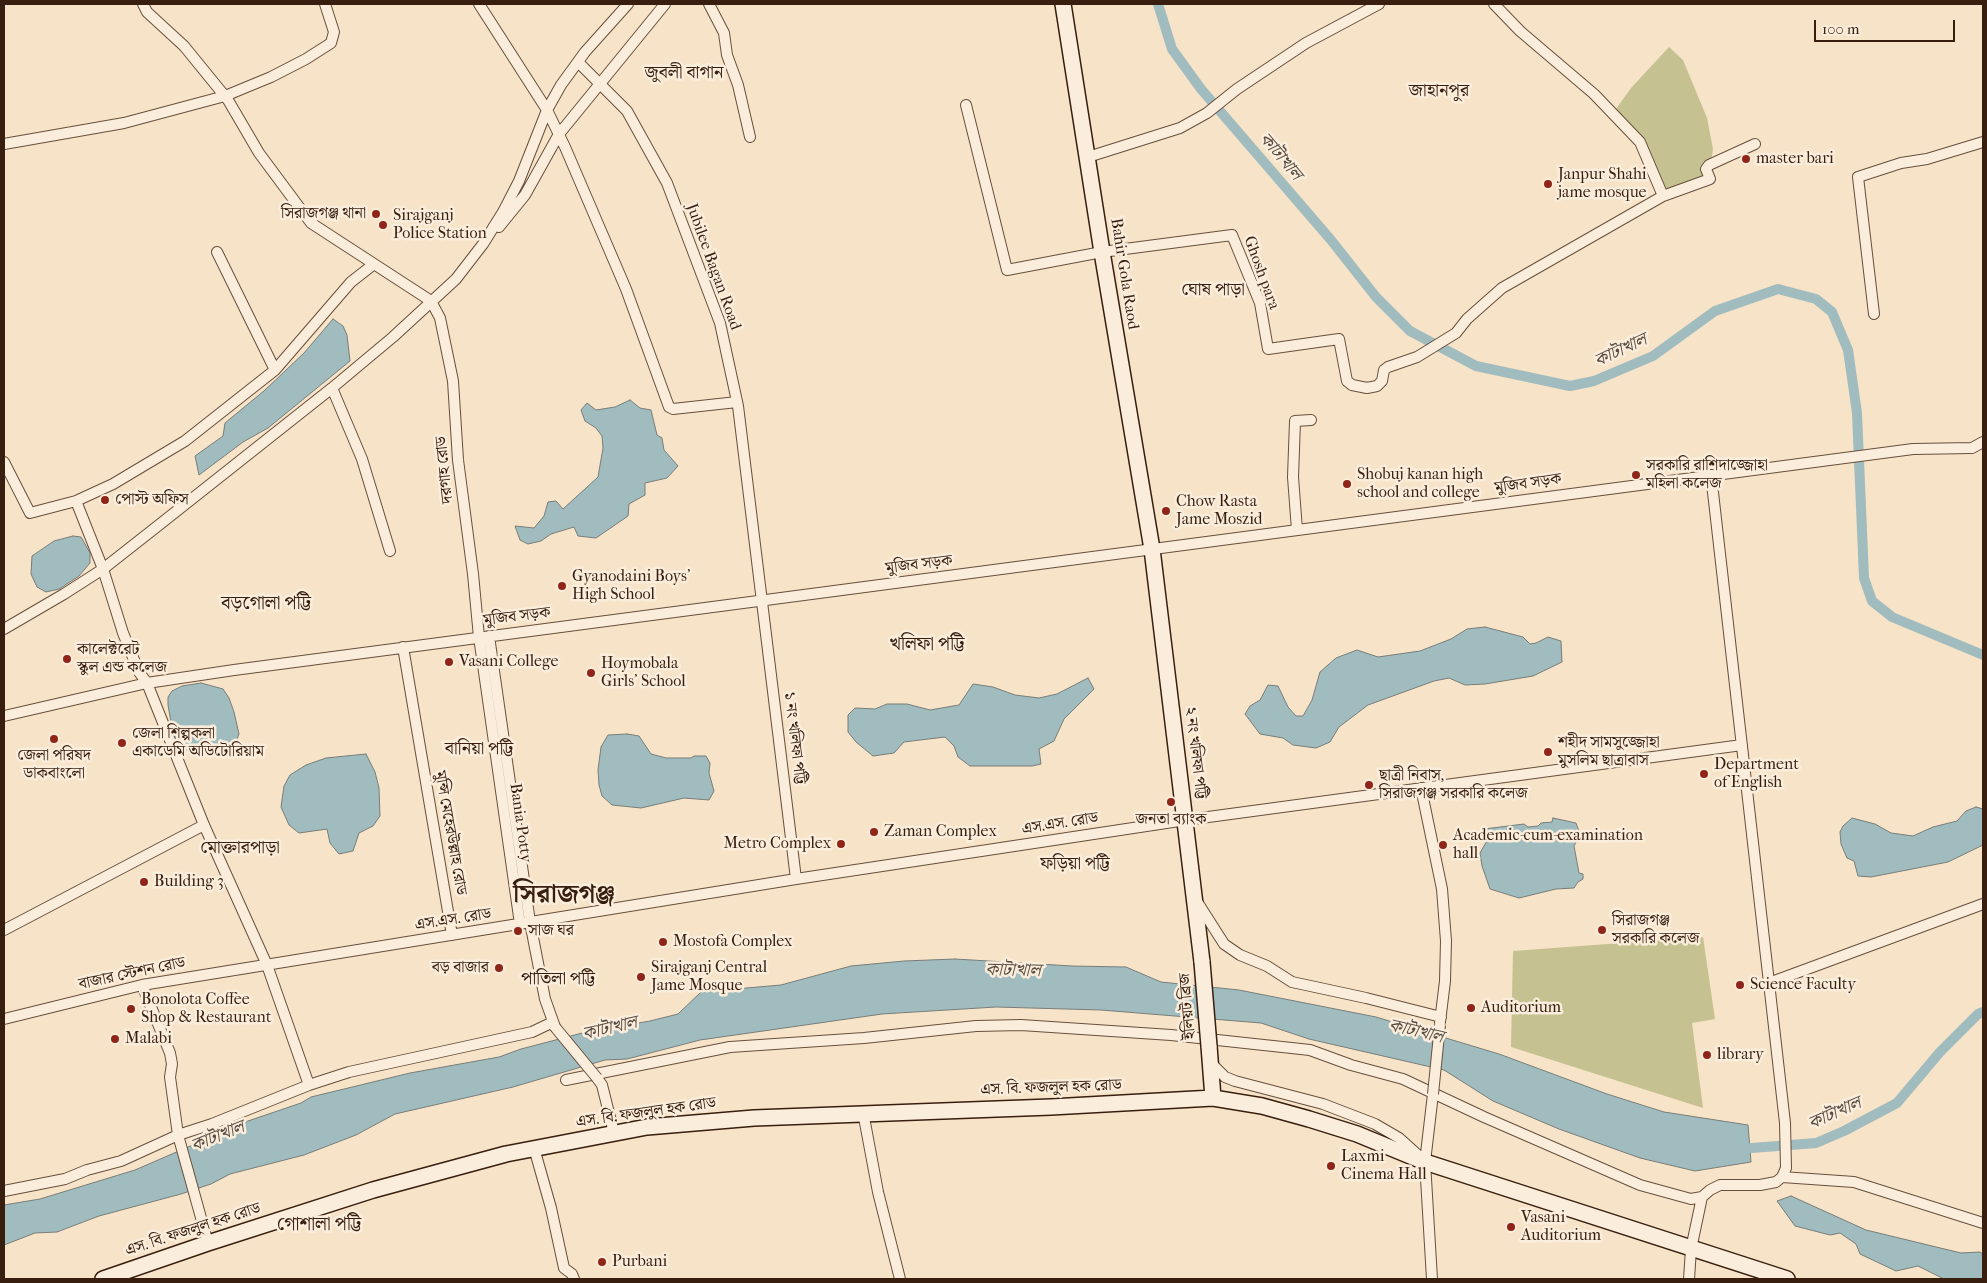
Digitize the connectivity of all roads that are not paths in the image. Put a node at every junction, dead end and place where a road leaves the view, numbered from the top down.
1 (143, 4) edge
2 (325, 4) edge
3 (479, 4) edge
4 (628, 4) edge
5 (665, 4) edge
6 (709, 4) edge
7 (1064, 4) edge
8 (1379, 4) edge
9 (1494, 4) edge
10 (578, 62) junction
11 (600, 83) junction
12 (225, 96) junction
13 (966, 105) dead end
14 (547, 110) junction
15 (559, 134) junction
16 (750, 136) dead end
17 (1983, 142) edge
18 (4, 144) edge
19 (1755, 144) dead end
20 (1088, 157) junction
21 (1663, 196) junction
22 (483, 244) junction
23 (216, 252) dead end
24 (1102, 252) junction
25 (374, 264) junction
26 (432, 302) junction
27 (1874, 314) dead end
28 (275, 370) junction
29 (332, 388) junction
30 (737, 402) junction
31 (1311, 420) dead end
32 (1983, 442) edge
33 (4, 462) edge
34 (1711, 476) junction
35 (76, 501) junction
36 (1297, 530) junction
37 (1152, 549) junction
38 (390, 551) dead end
39 (102, 569) junction
40 (762, 600) junction
41 (4, 629) edge
42 (484, 637) junction
43 (403, 648) junction
44 (147, 683) junction
45 (4, 716) edge
46 (1742, 745) junction
47 (1421, 788) junction
48 (1186, 820) junction
49 (204, 825) junction
50 (796, 879) junction
51 (1195, 899) junction
52 (1983, 904) edge
53 (525, 923) junction
54 (4, 930) edge
55 (452, 935) junction
56 (1202, 962) joint
57 (267, 965) junction
58 (1769, 983) junction
59 (142, 985) junction
60 (4, 1019) edge
61 (1440, 1021) junction
62 (554, 1024) junction
63 (1210, 1062) junction
64 (566, 1080) dead end
65 (309, 1085) junction
66 (1213, 1098) junction
67 (1312, 1102) junction
68 (863, 1112) junction
69 (1309, 1118) junction
70 (614, 1133) junction
71 (179, 1139) junction
72 (534, 1148) junction
73 (1425, 1162) junction
74 (1784, 1172) junction
75 (4, 1191) edge
76 (1702, 1197) junction
77 (1983, 1223) edge
78 (208, 1243) junction
79 (1691, 1249) junction
80 (103, 1279) edge
81 (574, 1279) edge
82 (900, 1279) edge
83 (1432, 1279) edge
84 (1689, 1279) edge
85 (1787, 1279) edge

1 - 12 street
2 - 12 street
3 - 14 street
4 - 10 street
5 - 11 street
6 - 16 street
7 - 20 main road, Bahir Gola Raod
8 - 20 street
9 - 21 street
10 - 11 street, Jubilee Bagan Road
10 - 14 street
11 - 15 street
11 - 30 street, Jubilee Bagan Road
12 - 18 street
12 - 25 street
13 - 24 street
14 - 15 street
14 - 22 street
15 - 22 street
15 - 30 street
17 - 27 street
19 - 21 street
20 - 24 main road, Bahir Gola Raod
21 - 24 street, Ghosh para
22 - 26 street
23 - 28 street
24 - 37 main road, Bahir Gola Raod
25 - 26 street
25 - 28 street
26 - 29 street
26 - 42 street, দরগাহ রোড
28 - 35 street
29 - 38 street
29 - 39 street
30 - 40 street, Jubilee Bagan Road
31 - 36 street
32 - 34 street, মুজিব সড়ক
33 - 35 street
34 - 36 street, মুজিব সড়ক
34 - 46 street
35 - 39 street
36 - 37 street, মুজিব সড়ক
37 - 40 street, মুজিব সড়ক
37 - 48 main road, ২ নং খলিফা পট্টি
39 - 41 street
39 - 44 street
40 - 42 street, মুজিব সড়ক
40 - 50 street, ১ নং খলিফা পট্টি
42 - 43 street, মুজিব সড়ক
42 - 53 street, Bania Potty
43 - 44 street, মুজিব সড়ক
43 - 55 street, মুন্সি মেহেরউল্লাহ রোড
44 - 45 street, মুজিব সড়ক
44 - 49 street
46 - 47 street, এস.এস. রোড
46 - 58 street
47 - 48 street, এস.এস. রোড
47 - 61 street
48 - 50 street, এস.এস. রোড
48 - 51 main road, ২ নং খলিফা পট্টি
49 - 54 street
49 - 57 street
50 - 53 street, এস.এস. রোড
51 - 56 main road, ২ নং খলিফা পট্টি
51 - 61 street
52 - 58 street
53 - 55 street, এস.এস. রোড
53 - 62 street, Bania Potty
55 - 57 street, এস.এস. রোড
56 - 63 main road, ইলিয়ট ব্রিজ, bridge
57 - 59 street, বাজার স্টেশন রোড
57 - 65 street
58 - 74 street
59 - 60 street, বাজার স্টেশন রোড
59 - 71 street
61 - 73 street, bridge
62 - 65 street
62 - 70 street, Bania Potty, bridge
63 - 66 main road, ইলিয়ট ব্রিজ
63 - 67 street
64 - 76 street
65 - 71 street
66 - 68 main road, এস. বি. ফজলুল হক রোড
66 - 69 main road, এস. বি. ফজলুল হক রোড
67 - 69 street
67 - 73 street
68 - 70 main road, এস. বি. ফজলুল হক রোড
68 - 82 street
69 - 73 main road, এস. বি. ফজলুল হক রোড
70 - 72 main road, এস. বি. ফজলুল হক রোড
71 - 75 street
71 - 78 street
72 - 78 main road, এস. বি. ফজলুল হক রোড
72 - 81 street
73 - 79 main road, এস. বি. ফজলুল হক রোড
73 - 83 street
74 - 76 street
74 - 77 street
76 - 79 street
78 - 80 main road, এস. বি. ফজলুল হক রোড
79 - 84 street
79 - 85 main road, এস. বি. ফজলুল হক রোড

